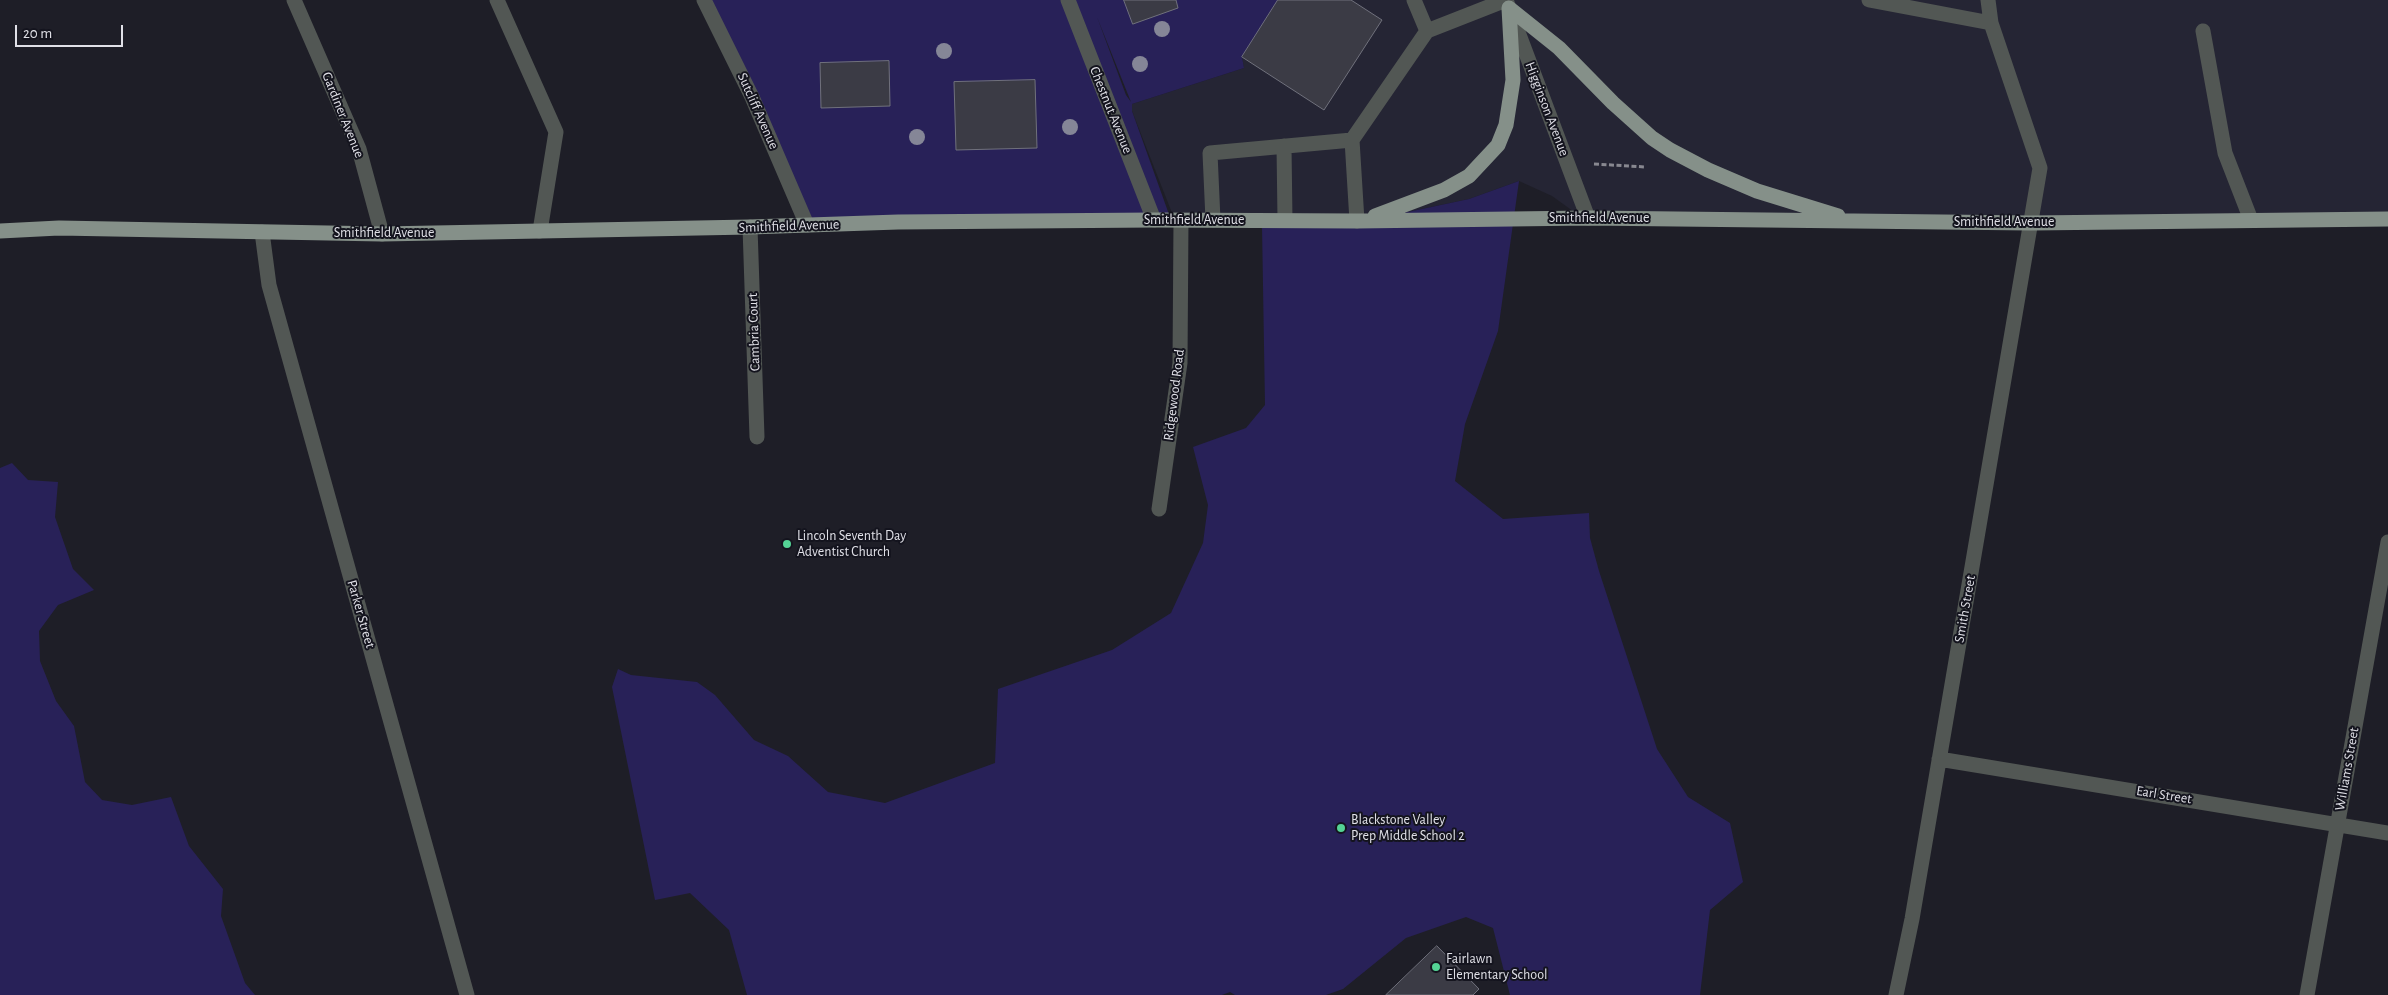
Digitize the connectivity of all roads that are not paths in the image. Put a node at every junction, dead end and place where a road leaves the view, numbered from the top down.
1 (294, 0) edge
2 (497, 0) edge
3 (704, 0) edge
4 (1068, 0) edge
5 (1414, 0) edge
6 (1868, 0) edge
7 (1988, 0) edge
8 (1507, 3) edge
9 (1991, 23) junction
10 (1428, 31) junction
11 (2203, 31) dead end
12 (1352, 140) junction
13 (1284, 146) junction
14 (1588, 218) junction
15 (2388, 218) edge
16 (1154, 220) junction
17 (1181, 220) junction
18 (1212, 220) junction
19 (1285, 220) junction
20 (1850, 220) junction
21 (2251, 220) junction
22 (1360, 221) junction
23 (2030, 223) junction
24 (807, 225) junction
25 (750, 227) junction
26 (0, 231) edge
27 (540, 231) junction
28 (262, 232) junction
29 (382, 234) junction
30 (757, 437) dead end
31 (1159, 509) dead end
32 (2388, 542) edge
33 (1939, 759) junction
34 (2337, 823) junction
35 (2388, 833) edge
36 (467, 995) edge
37 (1896, 995) edge
38 (2307, 995) edge

1 - 29 street, Gardiner Avenue
2 - 27 street
3 - 24 street, Sutcliff Avenue
4 - 16 street, Chestnut Avenue
5 - 10 street
6 - 9 street
7 - 9 street, Smith Street
8 - 10 street
8 - 14 street, Higginson Avenue
8 - 20 main road
8 - 22 main road
9 - 23 street, Smith Street
10 - 12 street
11 - 21 street
12 - 13 street
12 - 22 street
13 - 18 street
13 - 19 street
14 - 20 main road, Smithfield Avenue
14 - 22 main road, Smithfield Avenue
15 - 21 main road, Smithfield Avenue
16 - 17 main road, Smithfield Avenue
16 - 24 main road, Smithfield Avenue
17 - 18 main road, Smithfield Avenue
17 - 31 street, Ridgewood Road
18 - 19 main road, Smithfield Avenue
19 - 22 main road, Smithfield Avenue
20 - 23 main road, Smithfield Avenue
21 - 23 main road, Smithfield Avenue
23 - 33 street, Smith Street
24 - 25 main road, Smithfield Avenue
25 - 27 main road, Smithfield Avenue
25 - 30 street, Cambria Court
26 - 28 main road, Smithfield Avenue
27 - 29 main road, Smithfield Avenue
28 - 29 main road, Smithfield Avenue
28 - 36 street, Parker Street
32 - 34 street, Williams Street
33 - 34 street, Earl Street
33 - 37 street, Smith Street
34 - 35 street, Earl Street
34 - 38 street, Williams Street

